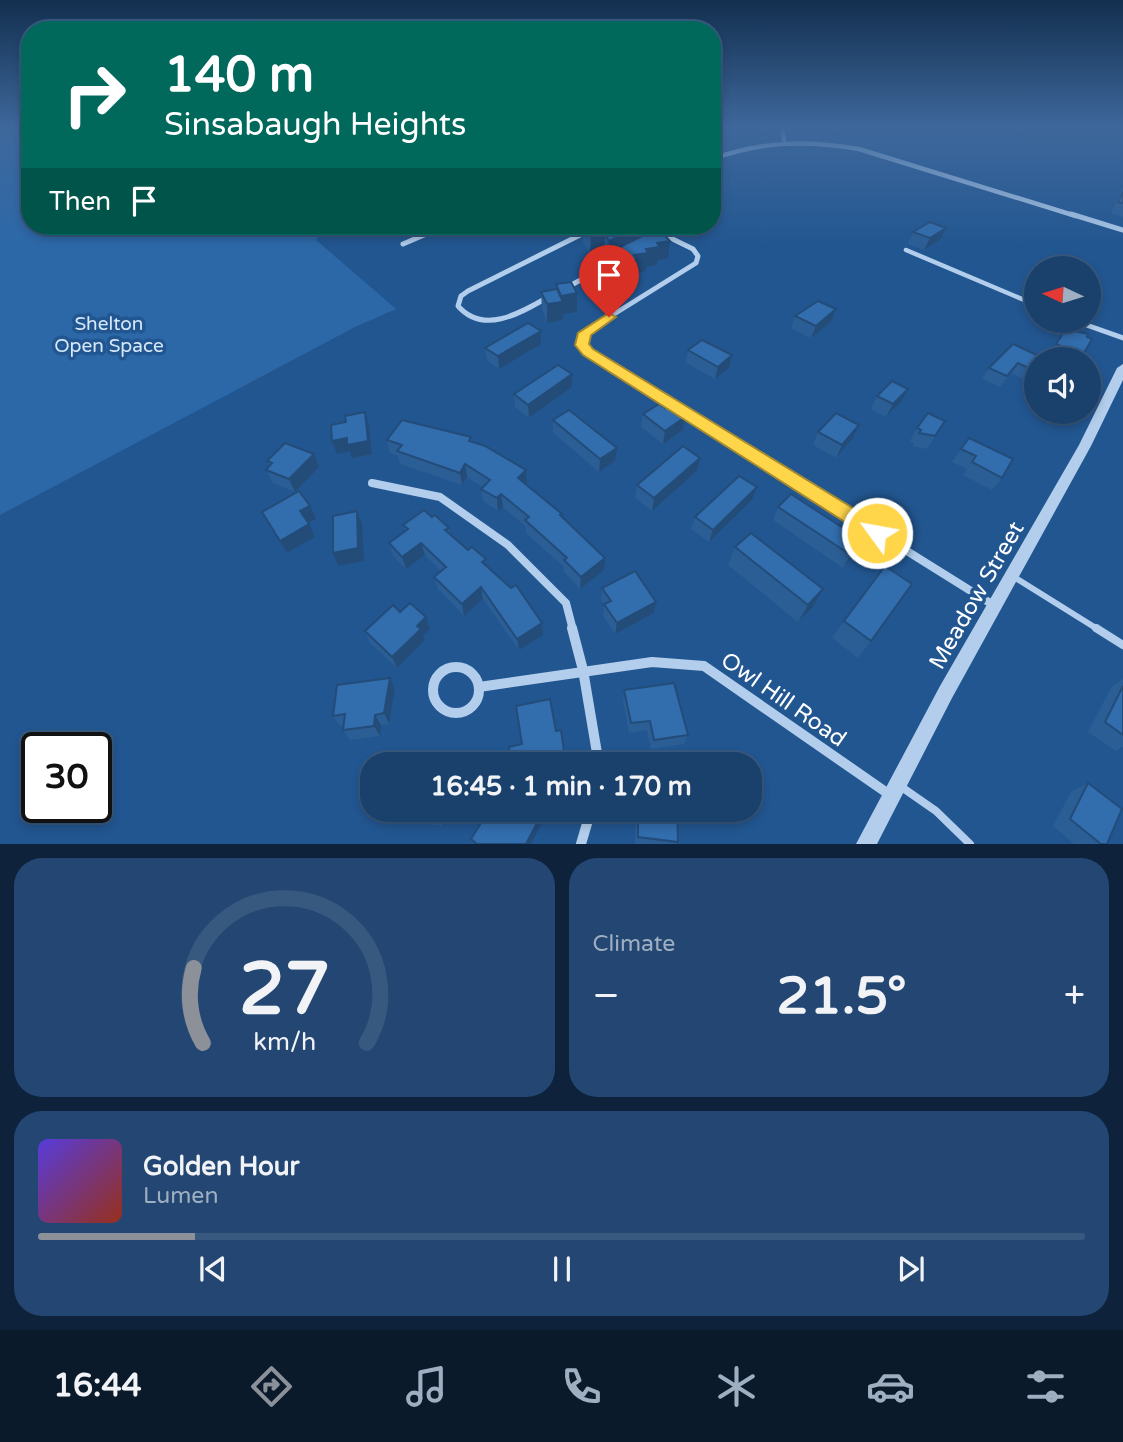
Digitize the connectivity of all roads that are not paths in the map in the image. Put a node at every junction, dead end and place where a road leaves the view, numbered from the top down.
1 (922, 168) edge
2 (1123, 230) edge
3 (424, 235) edge
4 (580, 235) edge
5 (665, 235) joint
6 (655, 240) edge
7 (403, 244) dead end
8 (906, 250) dead end
9 (622, 257) edge
10 (1024, 300) edge
11 (1101, 330) edge
12 (1123, 338) edge
13 (1123, 368) edge
14 (372, 483) dead end
15 (1014, 576) junction
16 (996, 606) junction
17 (1123, 645) edge
18 (583, 670) junction
19 (479, 687) junction
20 (596, 752) edge
21 (894, 790) junction
22 (587, 822) edge
23 (581, 844) edge
24 (866, 844) edge
25 (970, 844) edge

1 - 2 street
3 - 7 street
4 - 9 street
5 - 6 street
5 - 16 street
8 - 10 lane
11 - 12 lane
13 - 15 street, Meadow Street
14 - 18 street
15 - 16 street, Meadow Street
15 - 17 lane
16 - 21 street, Meadow Street
18 - 19 street, Owl Hill Road
18 - 20 street
18 - 21 street, Owl Hill Road
19 - 19 street
21 - 24 street, Meadow Street
21 - 25 lane
22 - 23 street

